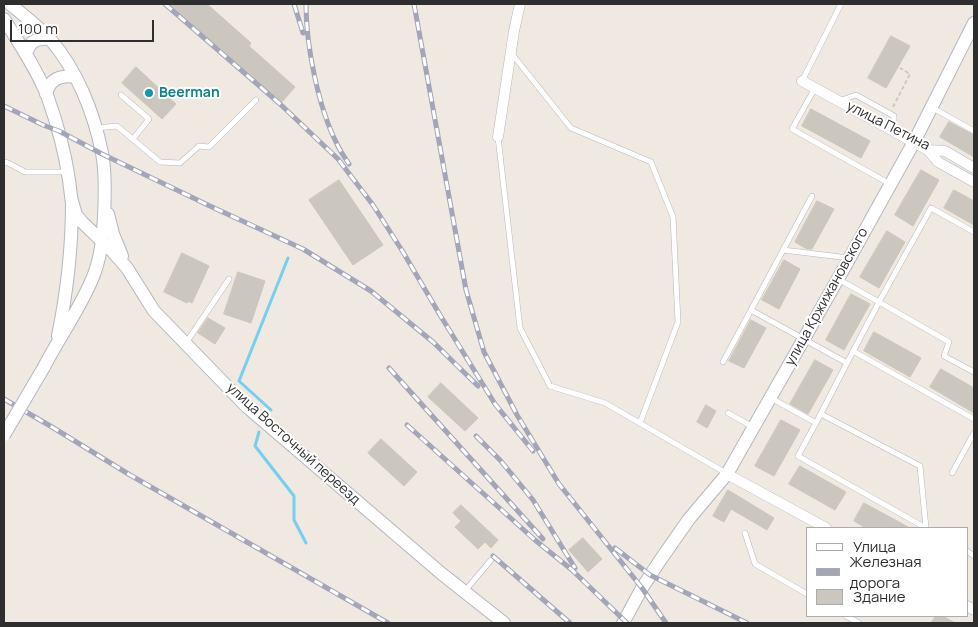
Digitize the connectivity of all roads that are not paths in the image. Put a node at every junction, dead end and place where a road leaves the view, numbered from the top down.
1 (10, 4) edge
2 (520, 4) edge
3 (841, 4) edge
4 (4, 19) edge
5 (974, 23) edge
6 (50, 39) junction
7 (511, 52) junction
8 (26, 54) junction
9 (75, 76) junction
10 (802, 81) joint
11 (815, 88) junction
12 (46, 94) junction
13 (121, 95) dead end
14 (256, 100) dead end
15 (839, 101) junction
16 (932, 107) junction
17 (96, 128) junction
18 (894, 131) junction
19 (974, 131) edge
20 (498, 137) joint
21 (133, 138) junction
22 (914, 142) junction
23 (928, 150) junction
24 (4, 162) edge
25 (974, 168) edge
26 (67, 172) junction
27 (974, 182) edge
28 (891, 184) junction
29 (812, 196) dead end
30 (105, 197) junction
31 (72, 201) junction
32 (974, 232) edge
33 (103, 241) junction
34 (783, 250) junction
35 (849, 258) junction
36 (127, 268) junction
37 (837, 278) junction
38 (229, 279) dead end
39 (879, 302) junction
40 (751, 310) junction
41 (803, 339) junction
42 (57, 342) junction
43 (185, 343) junction
44 (853, 351) junction
45 (724, 362) dead end
46 (847, 363) junction
47 (974, 372) edge
48 (770, 398) junction
49 (728, 413) dead end
50 (821, 414) junction
51 (974, 419) edge
52 (640, 423) junction
53 (816, 423) junction
54 (753, 427) junction
55 (974, 432) edge
56 (4, 435) edge
57 (952, 473) dead end
58 (727, 474) junction
59 (824, 527) edge
60 (924, 527) edge
61 (926, 527) edge
62 (745, 533) dead end
63 (492, 560) dead end
64 (464, 592) junction
65 (806, 593) edge
66 (848, 617) edge
67 (504, 623) edge
68 (623, 623) edge
69 (859, 623) edge

1 - 6 street
2 - 7 street
3 - 10 lane
4 - 8 street
5 - 16 street, улица Кржижановского
6 - 8 street
6 - 9 street
7 - 20 street
7 - 52 lane
8 - 12 street
9 - 12 street
9 - 17 street
10 - 11 street, улица Петина
11 - 15 street, улица Петина
11 - 28 lane
12 - 26 street
13 - 21 lane
14 - 21 lane
15 - 18 street, улица Петина
15 - 18 lane
16 - 19 lane
16 - 22 street, улица Кржижановского
17 - 21 lane
17 - 30 street
18 - 22 street, улица Петина
20 - 52 lane
22 - 23 street, улица Петина
22 - 28 street, улица Кржижановского
23 - 25 street, улица Петина
23 - 27 street
24 - 26 lane
26 - 31 street
28 - 35 street, улица Кржижановского
29 - 34 lane
30 - 33 street
30 - 36 street
31 - 33 street, улица Восточный переезд
31 - 42 street
32 - 39 lane
33 - 36 street, улица Восточный переезд
33 - 42 street
34 - 35 lane
34 - 40 lane
35 - 37 street, улица Кржижановского
36 - 43 street, улица Восточный переезд
37 - 39 lane
37 - 41 street, улица Кржижановского
38 - 43 lane
39 - 44 lane
39 - 47 lane
40 - 41 lane
40 - 45 lane
41 - 46 lane
41 - 48 street, улица Кржижановского
42 - 56 street, bridge
43 - 64 street, улица Восточный переезд
44 - 46 lane
44 - 51 lane
46 - 50 lane
48 - 53 lane
48 - 54 street, улица Кржижановского
49 - 54 lane
50 - 53 lane
50 - 61 lane
52 - 58 lane
53 - 60 lane
54 - 58 street, улица Кржижановского
55 - 57 lane
58 - 59 street
58 - 68 street, улица Кржижановского
62 - 65 lane
63 - 64 lane
64 - 67 street, улица Восточный переезд
66 - 69 lane

